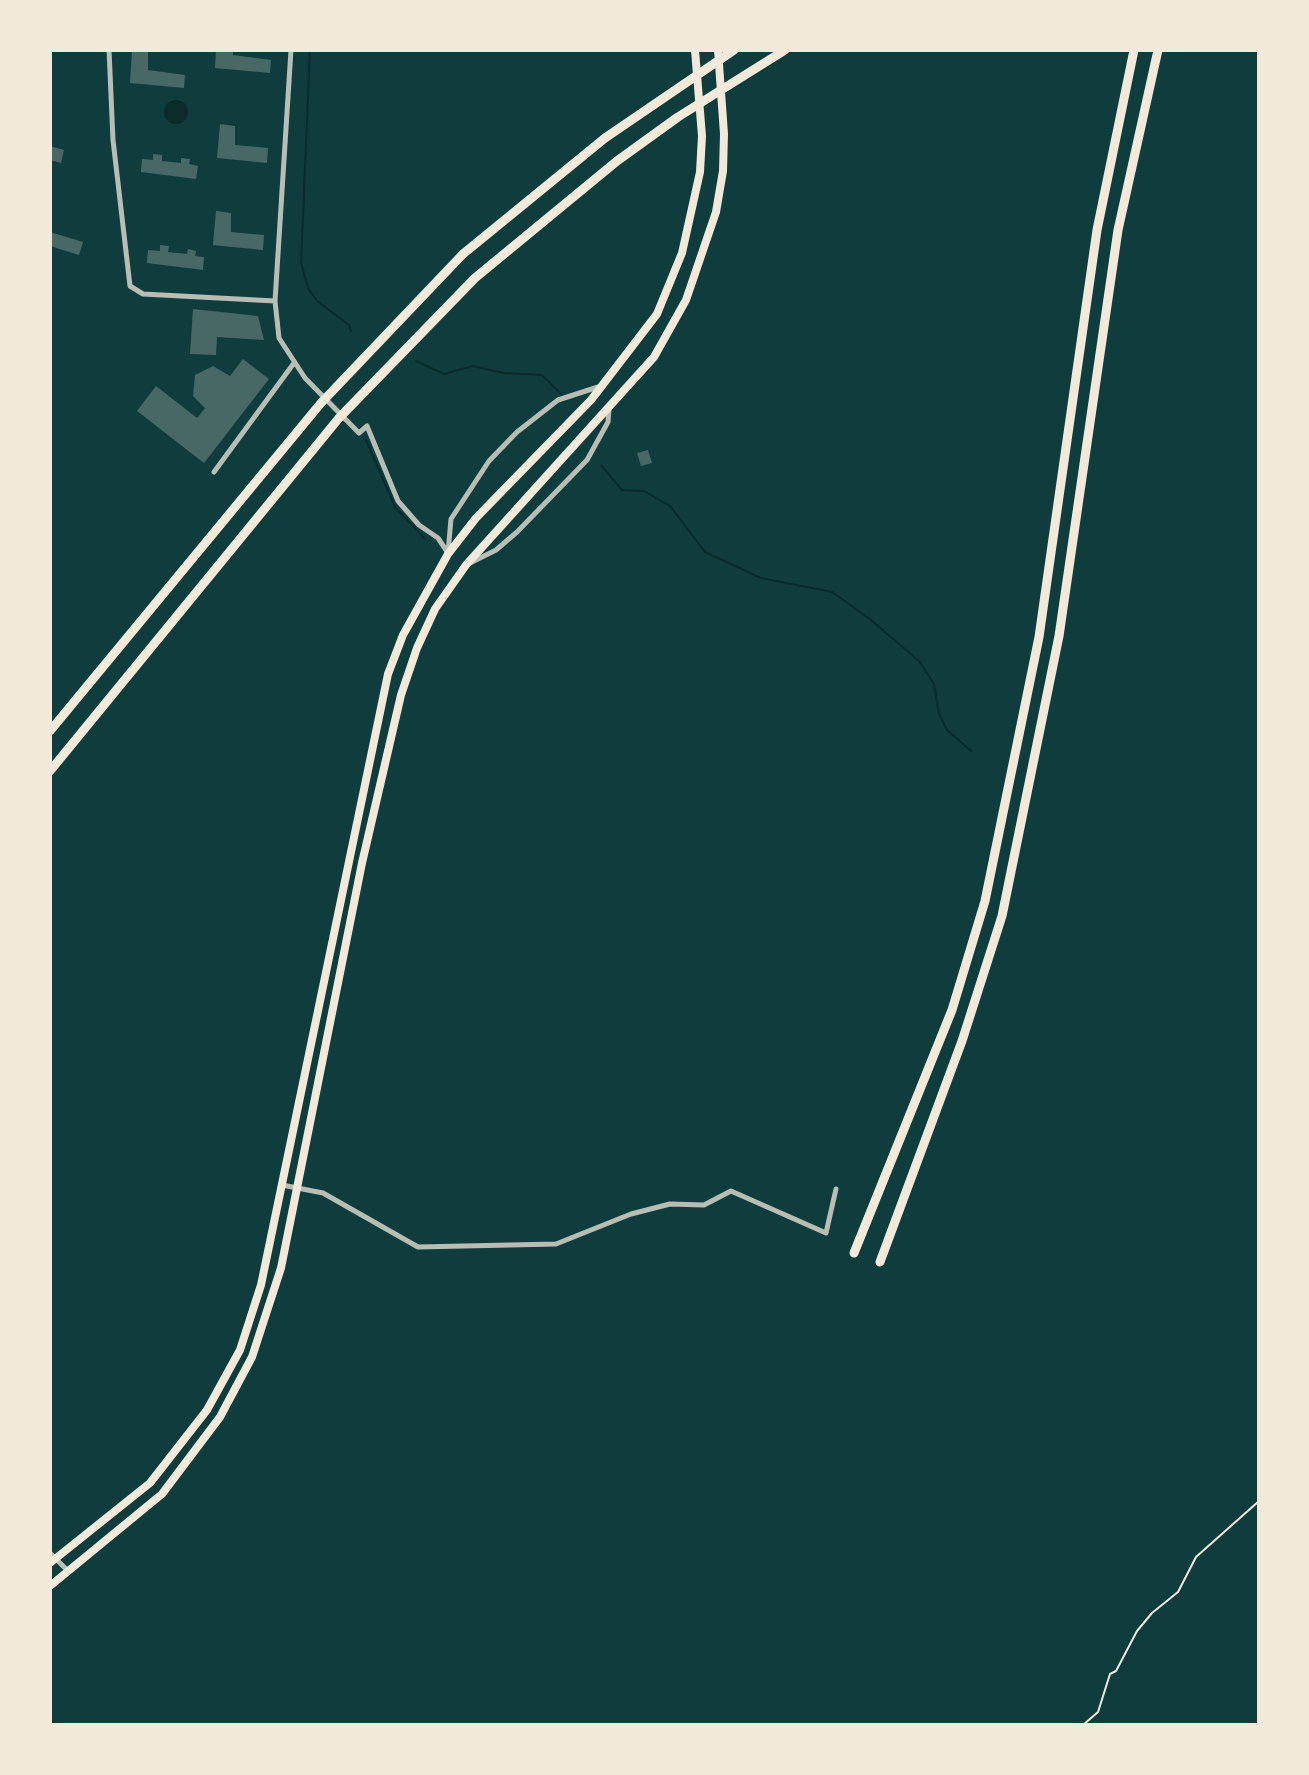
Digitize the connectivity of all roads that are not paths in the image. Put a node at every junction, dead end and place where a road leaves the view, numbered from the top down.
1 (109, 50) edge
2 (291, 50) edge
3 (695, 50) edge
4 (718, 50) edge
5 (734, 50) edge
6 (785, 50) edge
7 (1134, 50) edge
8 (1158, 50) edge
9 (275, 301) junction
10 (294, 363) junction
11 (603, 386) junction
12 (609, 409) junction
13 (525, 426) junction
14 (532, 433) dead end
15 (214, 472) dead end
16 (448, 554) junction
17 (466, 565) junction
18 (50, 731) edge
19 (50, 771) edge
20 (282, 1185) junction
21 (297, 1187) junction
22 (836, 1189) dead end
23 (854, 1253) dead end
24 (880, 1262) dead end
25 (52, 1558) edge
26 (69, 1572) junction
27 (50, 1586) edge

1 - 9 street
2 - 9 street
3 - 11 main road
4 - 12 main road
5 - 18 highway
6 - 19 highway
7 - 23 highway
8 - 24 highway
9 - 10 street
10 - 15 street
10 - 16 street
11 - 13 street
11 - 16 main road
12 - 17 main road
12 - 17 street
13 - 14 street
13 - 16 street
16 - 20 main road
17 - 21 main road
20 - 21 street
20 - 25 main road
21 - 22 street
21 - 26 main road
25 - 26 street
26 - 27 main road

